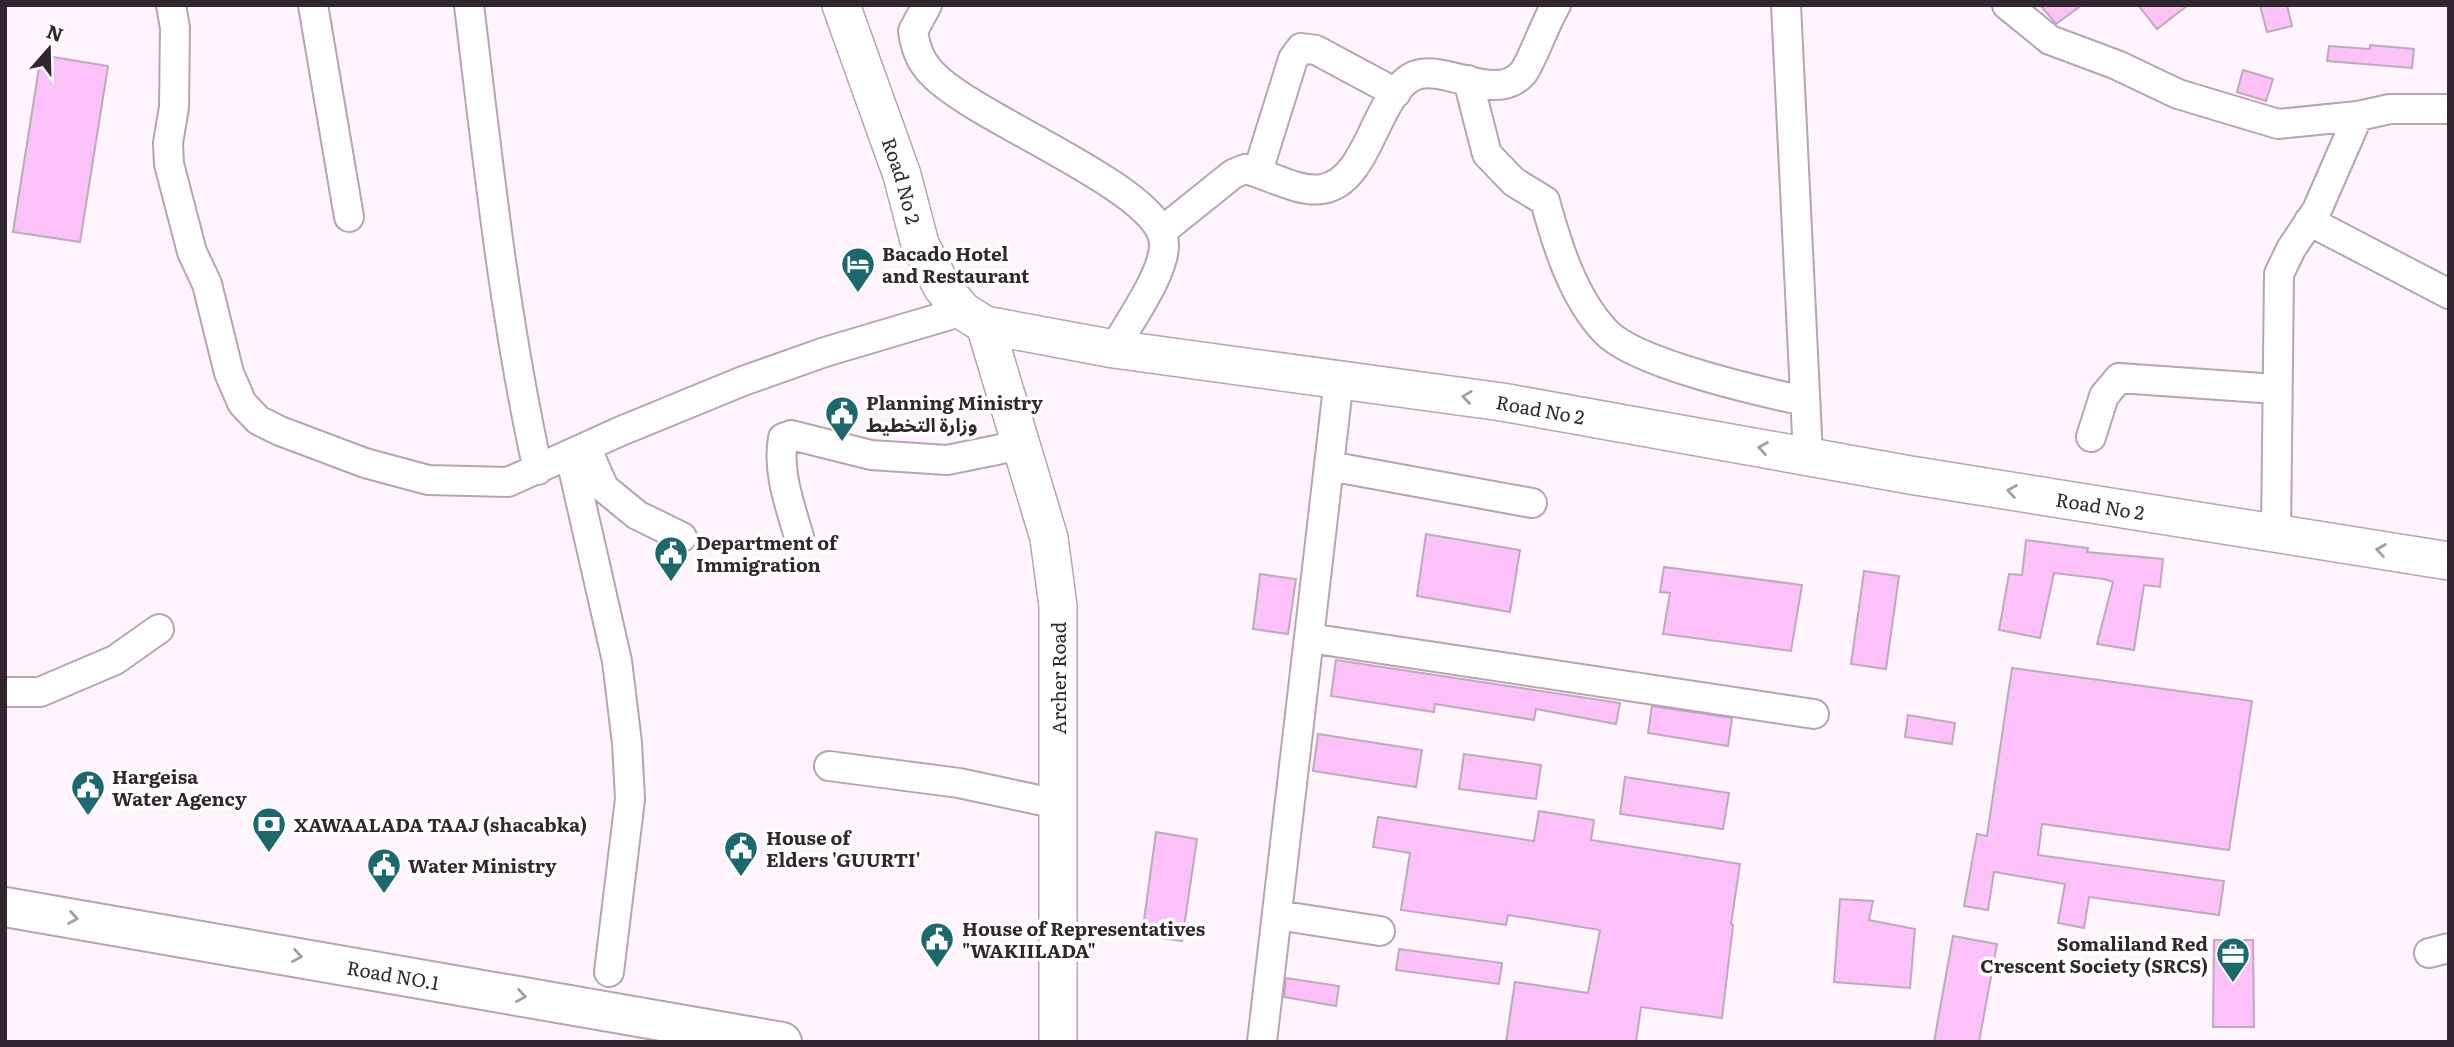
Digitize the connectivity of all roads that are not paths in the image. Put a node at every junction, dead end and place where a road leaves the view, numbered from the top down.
1 (171, 5) edge
2 (313, 5) edge
3 (468, 5) edge
4 (841, 5) edge
5 (927, 5) edge
6 (1556, 5) edge
7 (1786, 5) edge
8 (2007, 5) edge
9 (1468, 80) junction
10 (1396, 93) junction
11 (2449, 109) edge
12 (2358, 116) junction
13 (1258, 172) junction
14 (349, 217) dead end
15 (2309, 221) junction
16 (1162, 231) junction
17 (2449, 294) edge
18 (974, 318) junction
19 (1114, 349) junction
20 (1339, 379) junction
21 (2276, 389) junction
22 (1805, 401) junction
23 (2091, 437) dead end
24 (1021, 445) junction
25 (578, 451) junction
26 (1808, 456) junction
27 (1329, 466) junction
28 (538, 470) junction
29 (1532, 503) dead end
30 (2276, 533) junction
31 (682, 537) dead end
32 (799, 537) dead end
33 (2449, 561) edge
34 (159, 629) dead end
35 (1309, 638) junction
36 (5, 692) edge
37 (1814, 714) dead end
38 (829, 766) dead end
39 (1057, 804) junction
40 (5, 907) edge
41 (1277, 915) junction
42 (1380, 931) dead end
43 (609, 972) dead end
44 (782, 1042) edge
45 (1058, 1042) edge
46 (1262, 1042) edge

1 - 28 street
2 - 14 street
3 - 28 street
4 - 18 main road, Road No 2
5 - 16 street
6 - 9 street
7 - 22 street
8 - 12 street
9 - 10 street
9 - 22 street
10 - 13 street
10 - 13 street
11 - 12 street
12 - 15 street
13 - 16 street
15 - 17 street
15 - 21 street
16 - 19 street
18 - 19 main road, Road No 2
18 - 24 main road, Archer Road
18 - 25 street
19 - 20 main road, Road No 2
26 -> 20 main road, Road No 2
20 - 27 street
21 - 23 street
21 - 30 street
22 - 26 street
24 - 32 street
24 - 39 main road, Archer Road
25 - 28 street
25 - 31 street
25 - 43 street
30 -> 26 main road, Road No 2
27 - 29 street
27 - 35 street
33 -> 30 main road, Road No 2
34 - 36 street
35 - 37 street
35 - 41 street
38 - 39 street
39 - 45 main road, Archer Road
40 -> 44 highway, Road NO.1
41 - 42 street
41 - 46 street

